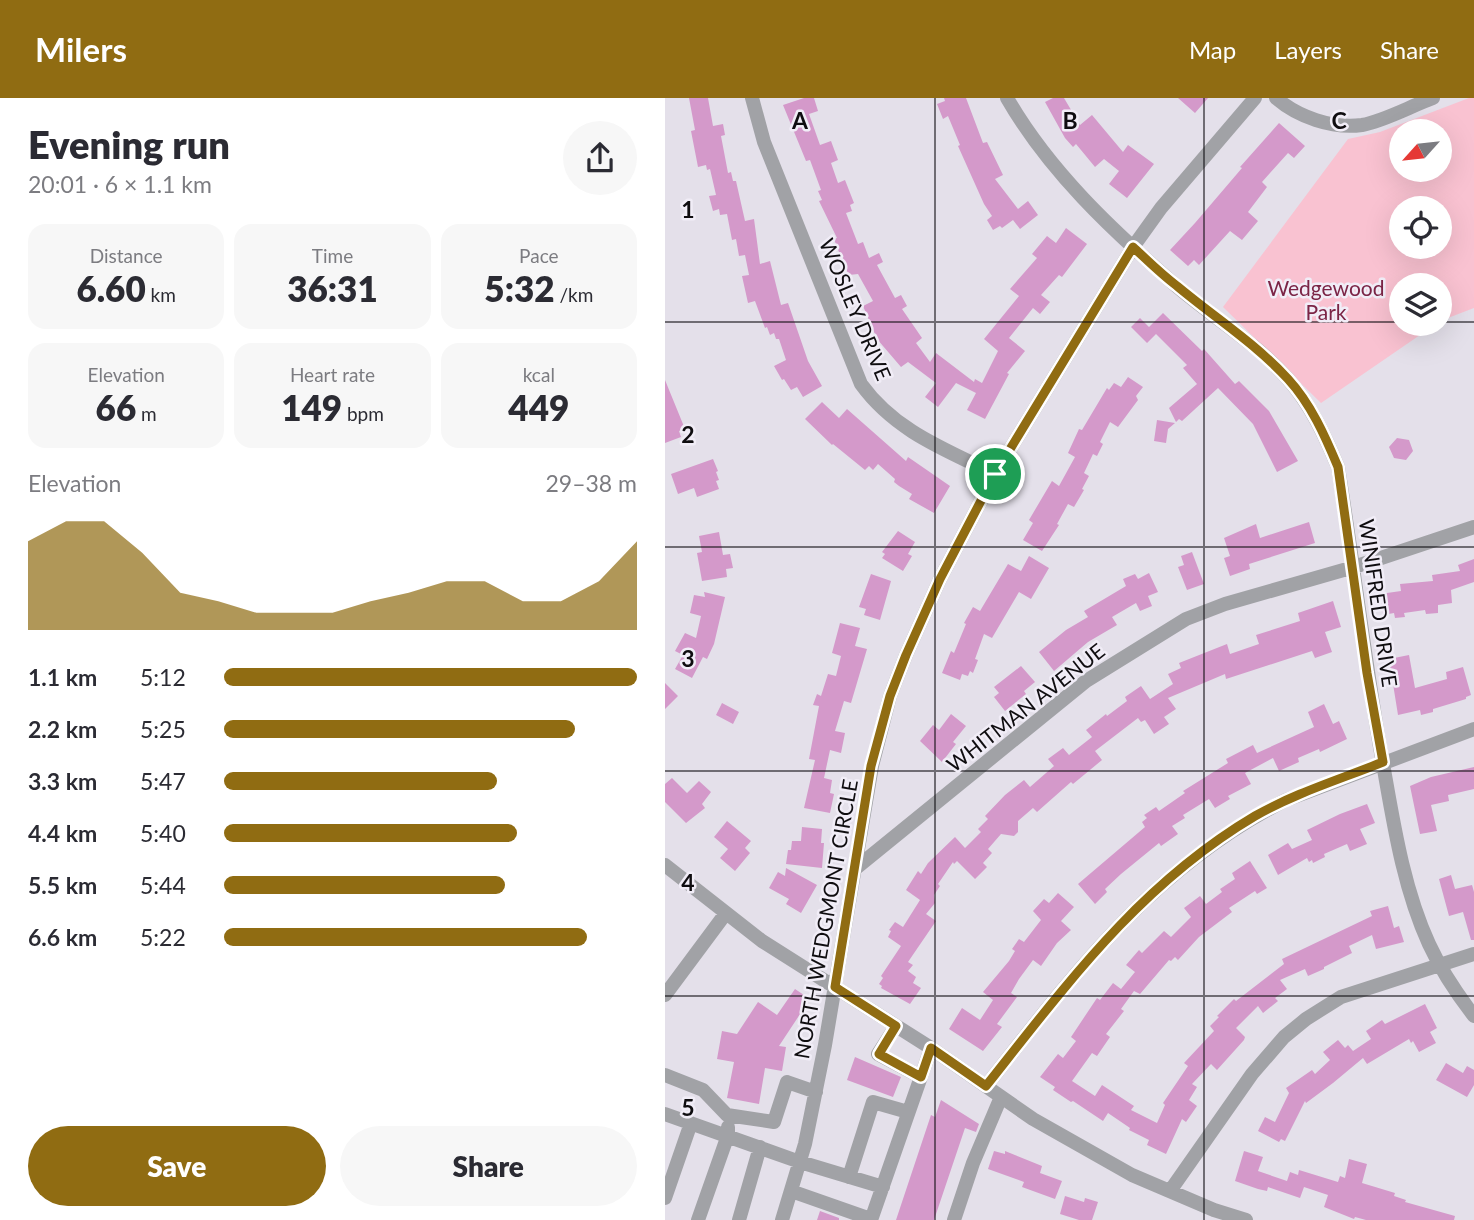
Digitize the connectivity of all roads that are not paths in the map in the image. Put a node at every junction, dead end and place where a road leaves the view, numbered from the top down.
1 (752, 98) edge
2 (1007, 98) edge
3 (1255, 98) edge
4 (1276, 98) edge
5 (1433, 98) edge
6 (1133, 247) junction
7 (995, 474) junction
8 (1474, 527) edge
9 (1354, 567) junction
10 (1474, 729) edge
11 (1383, 762) junction
12 (665, 865) edge
13 (856, 868) junction
14 (726, 912) junction
15 (1474, 954) edge
16 (1440, 964) junction
17 (835, 987) junction
18 (665, 996) edge
19 (1474, 1016) edge
20 (896, 1026) junction
21 (931, 1048) junction
22 (665, 1075) edge
23 (921, 1077) junction
24 (986, 1086) junction
25 (816, 1093) junction
26 (1001, 1097) junction
27 (908, 1112) junction
28 (665, 1114) edge
29 (727, 1115) junction
30 (691, 1123) junction
31 (728, 1135) junction
32 (760, 1147) junction
33 (800, 1162) junction
34 (849, 1177) junction
35 (883, 1187) junction
36 (1170, 1191) junction
37 (791, 1192) junction
38 (665, 1198) edge
39 (698, 1220) edge
40 (739, 1220) edge
41 (782, 1220) edge
42 (871, 1220) edge
43 (954, 1220) edge
44 (1246, 1220) edge

1 - 7 street, WOSLEY DRIVE
2 - 6 street, WINIFRED DRIVE
3 - 6 street, NORTH WEDGMONT CIRCLE
4 - 5 street
6 - 7 street, NORTH WEDGMONT CIRCLE
6 - 9 street, WINIFRED DRIVE
7 - 13 street, NORTH WEDGMONT CIRCLE
8 - 9 street, WHITMAN AVENUE
9 - 11 street, WINIFRED DRIVE
9 - 13 street, WHITMAN AVENUE
10 - 11 street
11 - 16 street, WINIFRED DRIVE
11 - 24 street
12 - 14 street
13 - 17 street, NORTH WEDGMONT CIRCLE
14 - 17 street
14 - 18 street
15 - 16 street
16 - 19 street, WINIFRED DRIVE
16 - 36 street
17 - 20 street
17 - 25 street, NORTH WEDGMONT CIRCLE
20 - 21 street
20 - 23 street
21 - 23 street
21 - 24 street
22 - 29 street
23 - 27 street
24 - 26 street
25 - 29 street
25 - 33 street, NORTH WEDGMONT CIRCLE
26 - 36 street
26 - 43 street
27 - 34 street
27 - 35 street
28 - 30 street
29 - 31 street
30 - 31 street
30 - 38 street
31 - 32 street
31 - 39 street
32 - 33 street
32 - 40 street
33 - 34 street
33 - 37 street, NORTH WEDGMONT CIRCLE
34 - 35 street
35 - 42 street
36 - 44 street
37 - 41 street, NORTH WEDGMONT CIRCLE
37 - 42 street

